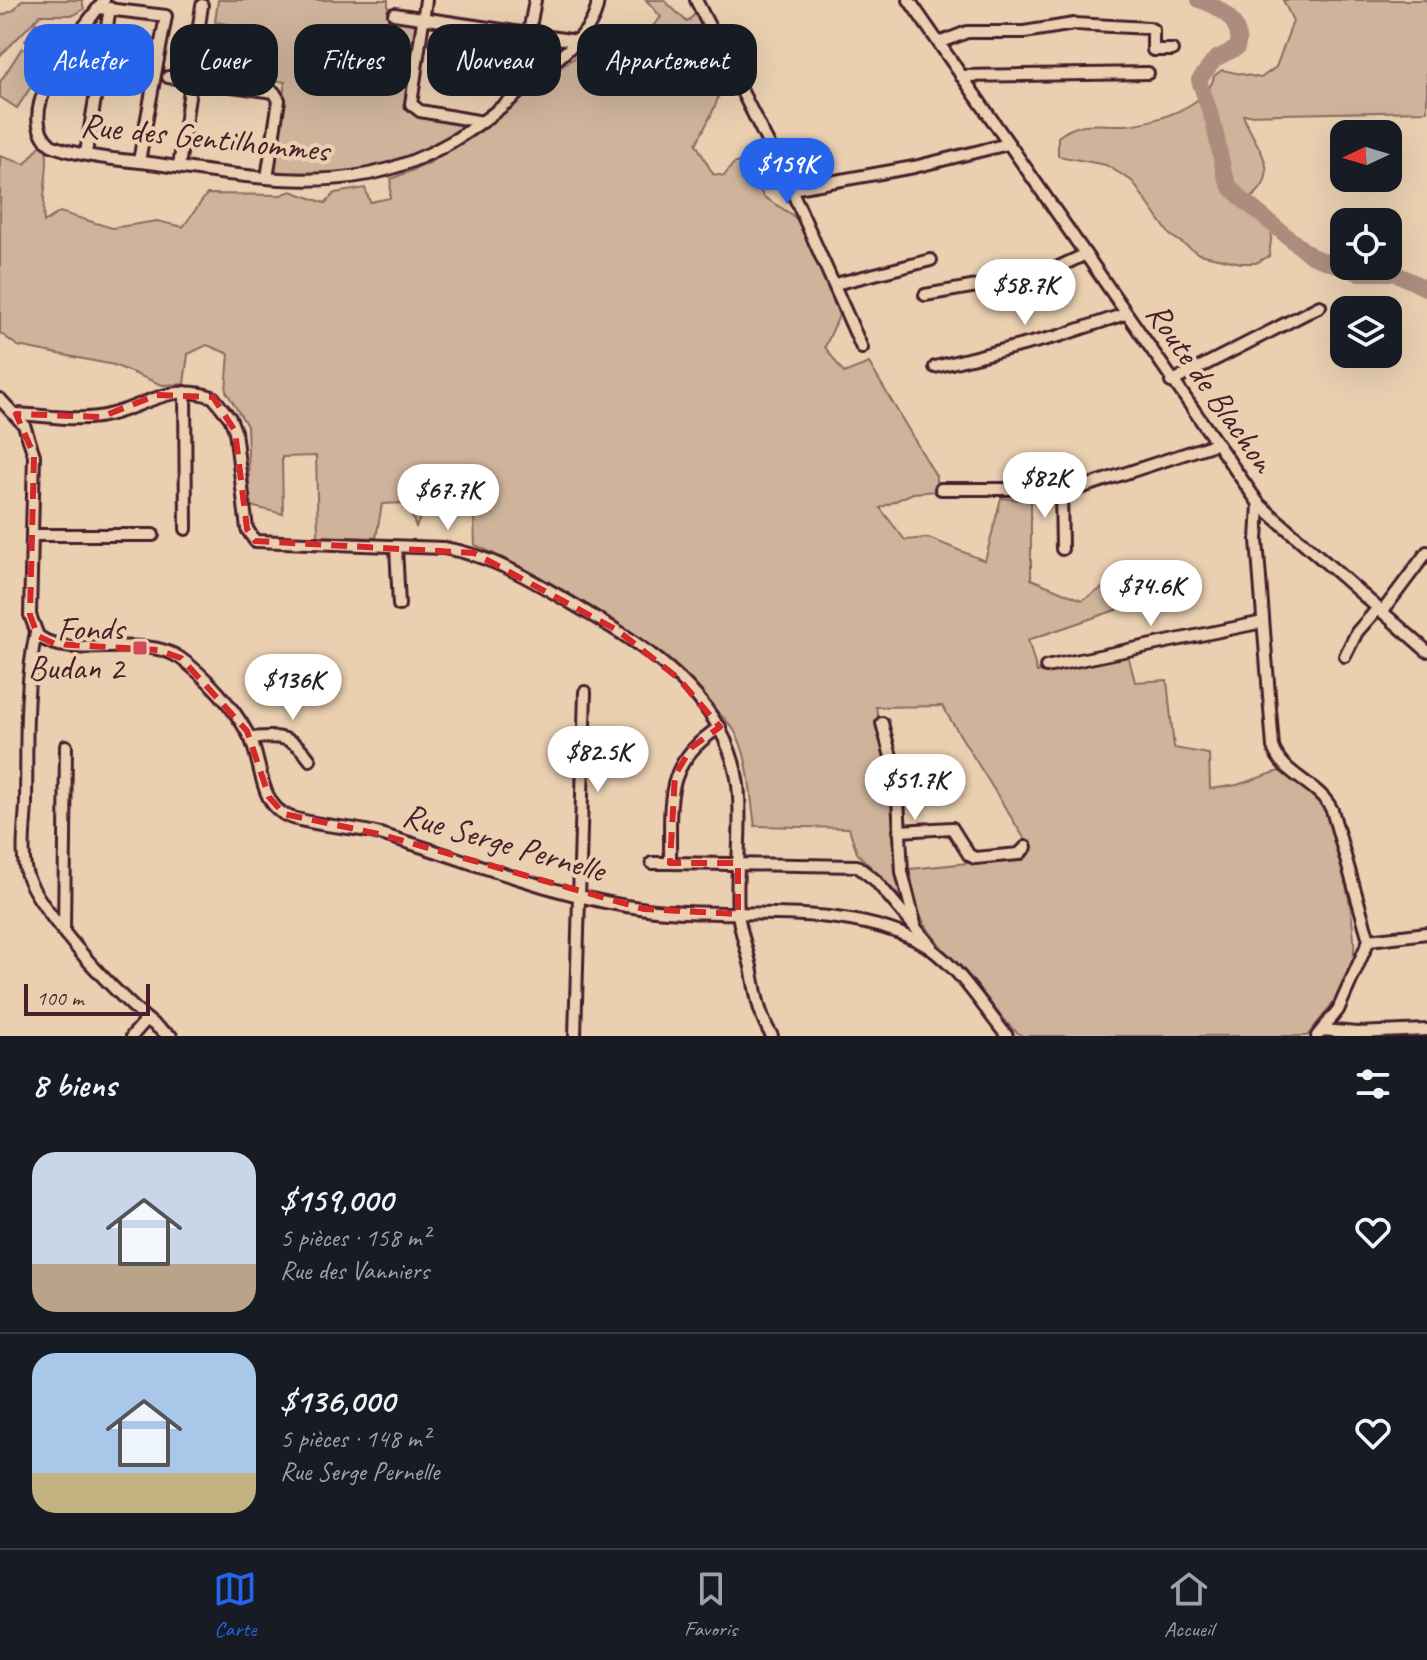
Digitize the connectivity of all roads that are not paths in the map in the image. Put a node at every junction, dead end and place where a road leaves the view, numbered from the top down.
1 (426, 0) edge
2 (535, 0) edge
3 (598, 0) edge
4 (696, 0) edge
5 (909, 0) edge
6 (104, 5) edge
7 (202, 5) dead end
8 (394, 14) dead end
9 (423, 18) junction
10 (200, 24) edge
11 (465, 24) edge
12 (531, 24) edge
13 (590, 24) edge
14 (561, 38) edge
15 (577, 41) joint
16 (939, 43) junction
17 (1172, 50) dead end
18 (1148, 73) dead end
19 (961, 76) junction
20 (190, 96) edge
21 (277, 96) edge
22 (483, 122) junction
23 (1008, 144) junction
24 (86, 153) junction
25 (139, 161) junction
26 (179, 167) junction
27 (267, 178) junction
28 (791, 189) junction
29 (1084, 255) junction
30 (931, 260) dead end
31 (835, 284) junction
32 (925, 295) dead end
33 (1320, 306) dead end
34 (1125, 314) junction
35 (862, 348) dead end
36 (935, 367) dead end
37 (1171, 382) junction
38 (185, 392) junction
39 (0, 399) edge
40 (16, 414) junction
41 (1215, 444) junction
42 (941, 489) dead end
43 (1061, 490) junction
44 (1259, 504) junction
45 (186, 529) dead end
46 (32, 535) junction
47 (153, 535) dead end
48 (396, 547) junction
49 (1062, 549) dead end
50 (1427, 552) edge
51 (399, 605) dead end
52 (1380, 610) junction
53 (1263, 622) junction
54 (36, 632) junction
55 (1427, 651) edge
56 (1345, 656) dead end
57 (1046, 667) dead end
58 (585, 692) dead end
59 (882, 723) dead end
60 (720, 727) junction
61 (251, 738) junction
62 (66, 746) dead end
63 (310, 760) dead end
64 (899, 831) junction
65 (1026, 847) dead end
66 (652, 863) dead end
67 (670, 863) junction
68 (738, 863) junction
69 (578, 894) junction
70 (738, 914) junction
71 (917, 929) junction
72 (64, 932) junction
73 (1427, 933) edge
74 (1369, 940) junction
75 (937, 953) junction
76 (146, 1020) junction
77 (1427, 1030) edge
78 (1319, 1033) edge
79 (132, 1036) edge
80 (171, 1036) edge
81 (575, 1036) edge
82 (772, 1036) edge
83 (1007, 1036) edge

1 - 9 street
2 - 12 street
3 - 13 street, Rue des Gentilhommes
4 - 28 street
5 - 16 street, Route de Blachon
6 - 24 street
6 - 24 street, Rue des Gentilhommes
6 - 25 street
7 - 10 street
8 - 9 street
9 - 11 street
9 - 22 street
14 - 15 street
15 - 22 street, Rue des Gentilhommes
16 - 17 street
16 - 19 street, Route de Blachon
18 - 19 street
19 - 23 street, Route de Blachon
20 - 26 street
21 - 27 street
22 - 27 street, Rue des Gentilhommes
23 - 28 street
23 - 29 street, Route de Blachon
24 - 25 street, Rue des Gentilhommes
25 - 26 street, Rue des Gentilhommes
26 - 27 street, Rue des Gentilhommes
28 - 31 street
29 - 32 street
29 - 34 street, Route de Blachon
30 - 31 street
31 - 35 street
33 - 37 street
34 - 36 street
34 - 37 street, Route de Blachon
37 - 41 street, Route de Blachon
38 - 40 street
38 - 45 street
38 - 48 street
39 - 40 street
40 - 46 street
41 - 43 street
41 - 44 street, Route de Blachon
42 - 43 street
43 - 49 street
44 - 52 street, Route de Blachon
44 - 53 street
46 - 47 street
46 - 54 street
48 - 51 street
48 - 60 street
50 - 52 street
52 - 55 street, Route de Blachon
52 - 56 street
53 - 57 street
53 - 74 street
54 - 61 street, Rue Serge Pernelle
54 - 72 street
58 - 69 street
59 - 64 street
60 - 67 street
60 - 68 street
61 - 63 street
61 - 69 street, Rue Serge Pernelle
62 - 72 street
64 - 65 street
64 - 71 street
66 - 67 street
67 - 68 street
68 - 70 street
68 - 71 street
69 - 70 street, Rue Serge Pernelle
69 - 81 street
70 - 75 street, Rue Serge Pernelle
70 - 82 street
71 - 75 street
72 - 76 street
73 - 74 street
74 - 78 street
75 - 83 street, Rue Serge Pernelle
76 - 79 street
76 - 80 street
77 - 78 street

